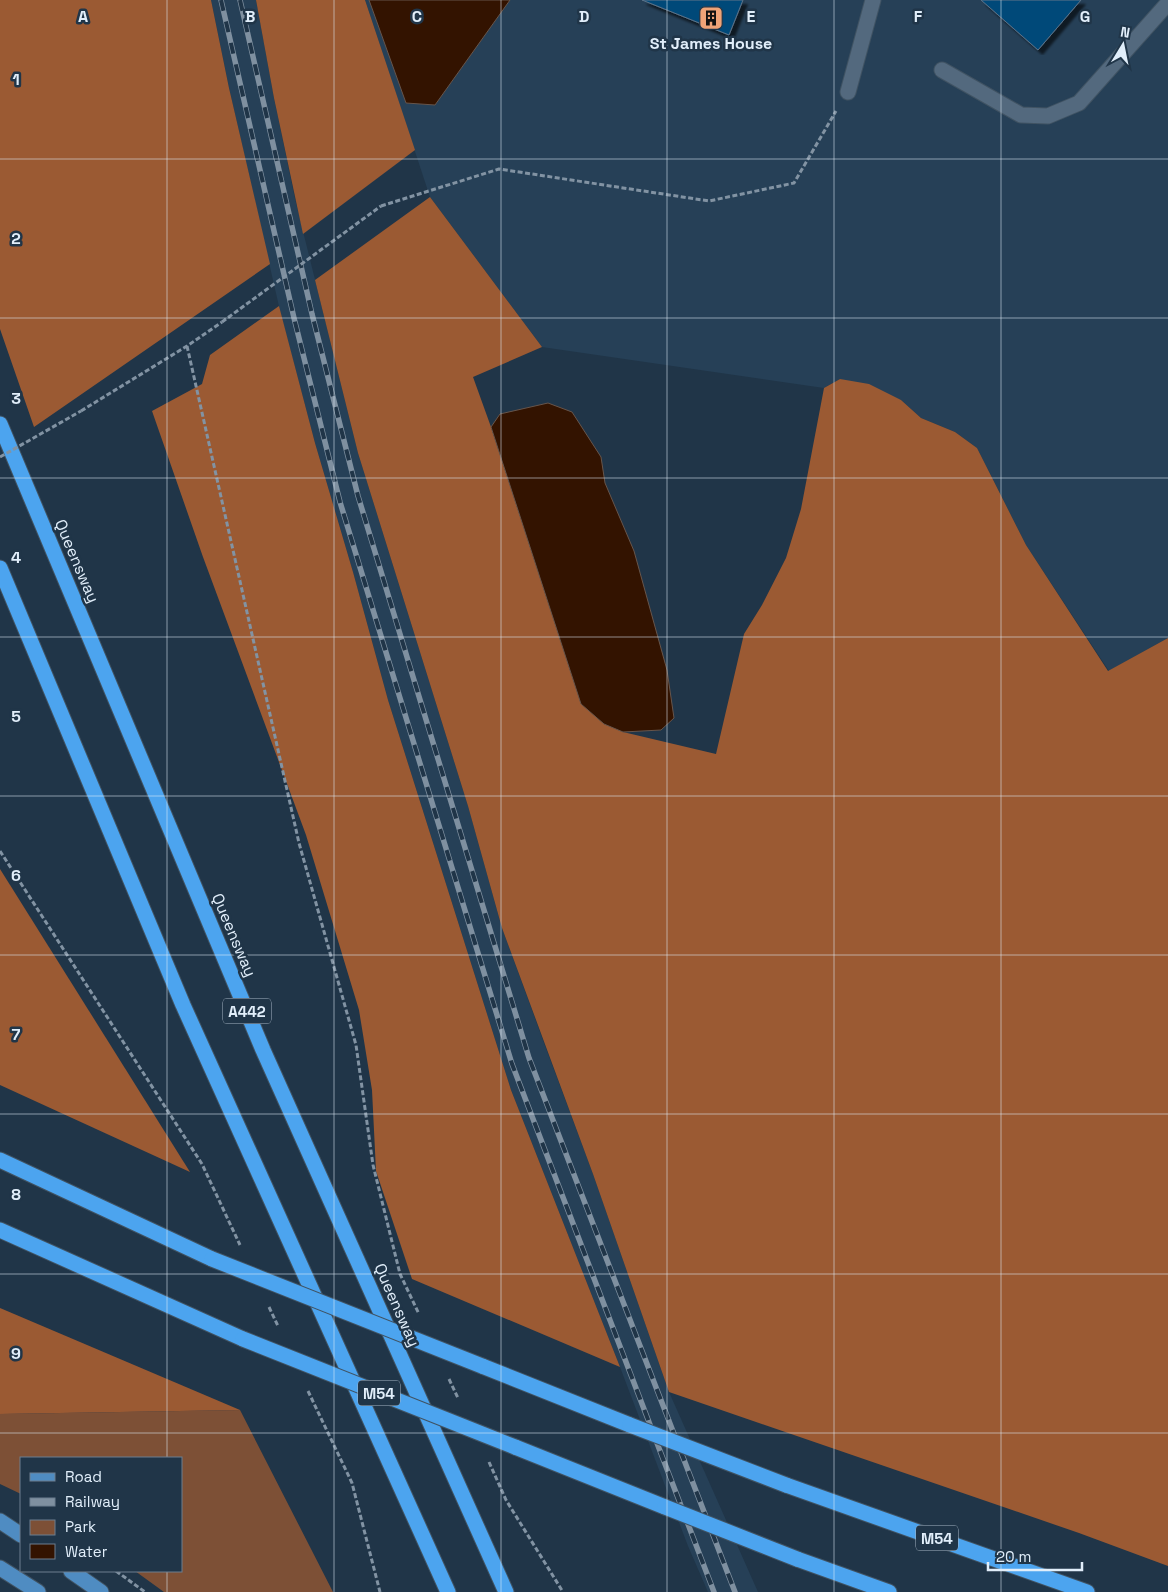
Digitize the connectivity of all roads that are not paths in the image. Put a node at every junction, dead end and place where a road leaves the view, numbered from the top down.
1 (873, 0) edge
2 (1168, 3) edge
3 (942, 70) dead end
4 (848, 92) road end
5 (0, 424) edge
6 (0, 568) edge
7 (0, 1160) edge
8 (0, 1230) edge
9 (0, 1521) edge
10 (20, 1534) edge
11 (0, 1568) edge
12 (72, 1572) edge
13 (38, 1592) edge
14 (101, 1592) edge
15 (448, 1592) edge
16 (506, 1592) edge
17 (889, 1592) edge
18 (1088, 1592) edge

1 - 4 street
2 - 3 street
5 - 16 highway, Queensway / A442
6 - 15 highway
7 - 18 highway, M54, bridge
8 - 17 highway, M54, bridge
9 - 10 main road
11 - 13 main road
12 - 14 main road

